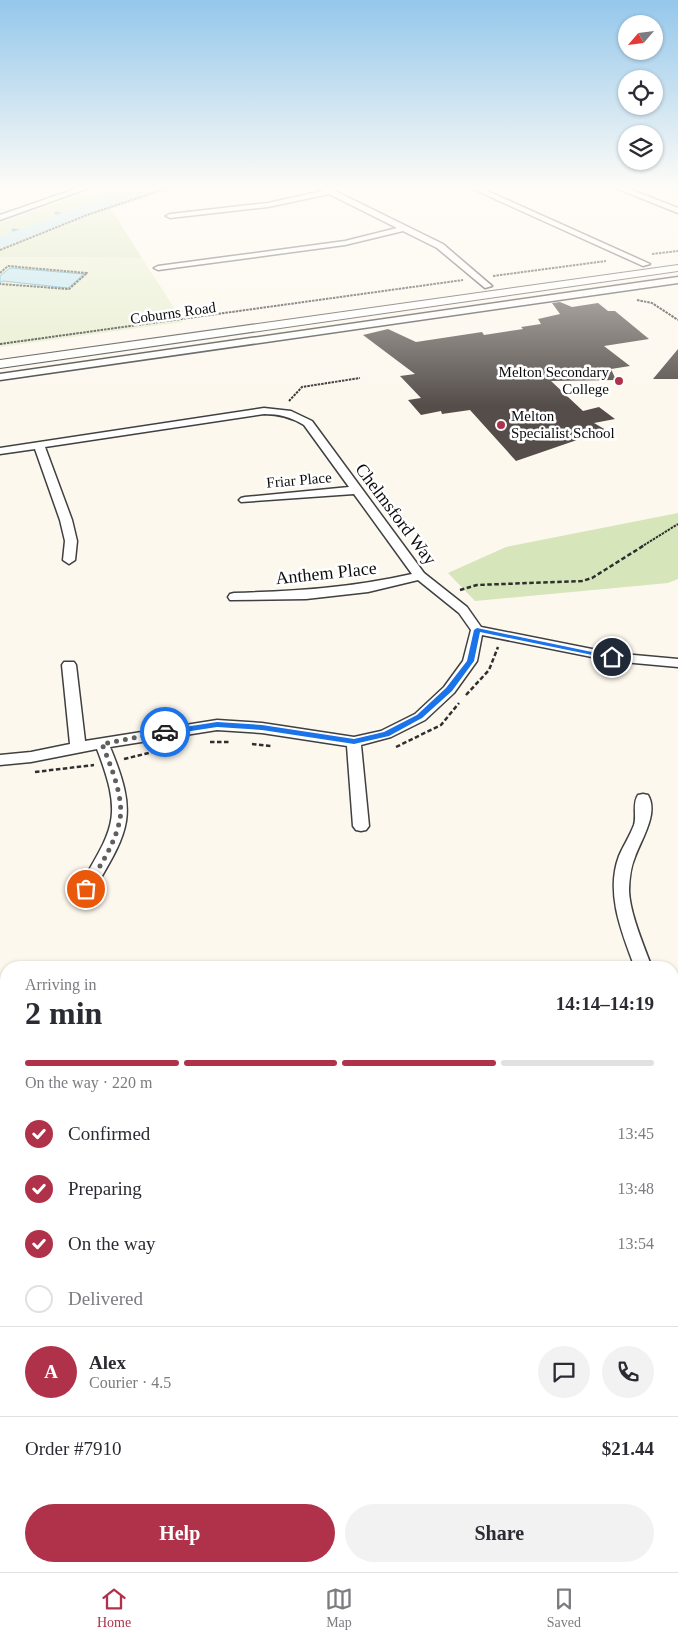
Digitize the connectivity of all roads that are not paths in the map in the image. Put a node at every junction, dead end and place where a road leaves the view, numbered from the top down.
1 (230, 258) edge
2 (456, 258) edge
3 (634, 258) edge
4 (678, 260) edge
5 (646, 264) junction
6 (158, 268) dead end
7 (678, 268) edge
8 (678, 280) edge
9 (592, 281) junction
10 (483, 282) junction
11 (603, 291) junction
12 (497, 294) junction
13 (300, 322) junction
14 (267, 327) junction
15 (338, 328) junction
16 (150, 331) junction
17 (248, 341) junction
18 (157, 342) junction
19 (58, 344) dead end
20 (0, 364) edge
21 (0, 377) edge
22 (39, 445) junction
23 (0, 451) edge
24 (356, 490) junction
25 (245, 500) dead end
26 (69, 560) dead end
27 (420, 576) junction
28 (234, 596) dead end
29 (477, 630) junction
30 (678, 663) edge
31 (69, 665) dead end
32 (354, 742) junction
33 (102, 744) junction
34 (78, 747) junction
35 (0, 760) edge
36 (643, 799) dead end
37 (360, 826) dead end
38 (86, 889) dead end
39 (641, 961) edge

1 - 6 street
2 - 10 street
3 - 5 street
4 - 5 street, Coburns Road
5 - 10 street, Coburns Road
7 - 9 street, Coburns Road
8 - 11 street, Coburns Road
9 - 11 street
9 - 12 street, Coburns Road
10 - 12 street
10 - 16 street, Coburns Road
11 - 15 street, Coburns Road
12 - 13 street, Coburns Road
13 - 14 street, Coburns Road
13 - 15 street, Coburns Road
14 - 17 street, Coburns Road
14 - 18 street, Coburns Road
15 - 17 street, Coburns Road
16 - 18 street
16 - 19 street, Coburns Road
17 - 21 street, Coburns Road
18 - 20 street, Coburns Road
22 - 23 street, Chelmsford Way
22 - 24 street, Chelmsford Way
22 - 26 street
24 - 25 street, Friar Place
24 - 27 street, Chelmsford Way
27 - 28 street, Anthem Place
27 - 29 street, Chelmsford Way
29 - 30 street
29 - 32 street
31 - 34 street
32 - 33 street
32 - 37 street
33 - 34 street
33 - 38 street
34 - 35 street
36 - 39 street

